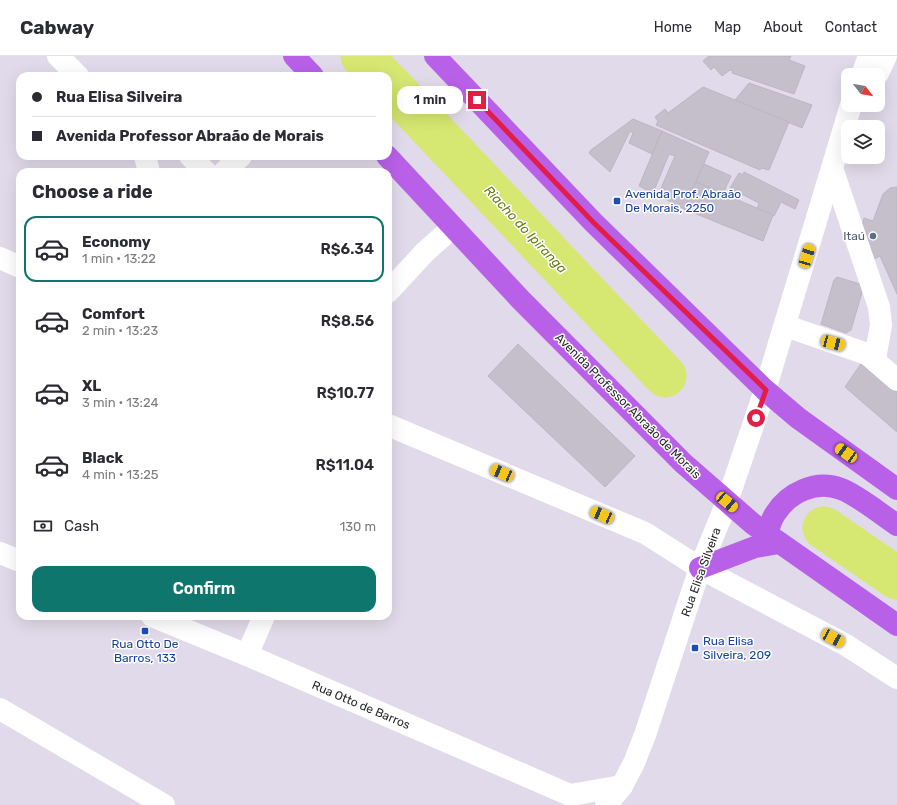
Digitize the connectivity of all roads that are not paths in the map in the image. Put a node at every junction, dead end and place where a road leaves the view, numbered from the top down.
1 (58, 56) edge
2 (294, 56) edge
3 (435, 56) edge
4 (868, 56) edge
5 (886, 56) edge
6 (864, 68) edge
7 (880, 68) edge
8 (74, 72) edge
9 (309, 72) edge
10 (850, 112) edge
11 (841, 153) edge
12 (194, 160) edge
13 (237, 160) edge
14 (391, 160) edge
15 (202, 168) edge
16 (228, 168) edge
17 (833, 171) junction
18 (453, 227) junction
19 (0, 258) edge
20 (16, 265) edge
21 (392, 288) edge
22 (786, 326) junction
23 (875, 359) junction
24 (897, 380) edge
25 (766, 390) junction
26 (392, 427) edge
27 (897, 489) edge
28 (727, 502) junction
29 (897, 525) edge
30 (773, 539) junction
31 (0, 553) edge
32 (16, 559) edge
33 (700, 568) junction
34 (162, 620) edge
35 (262, 620) edge
36 (897, 625) edge
37 (247, 655) junction
38 (897, 678) edge
39 (0, 709) edge
40 (622, 786) junction
41 (570, 800) edge
42 (164, 805) edge
43 (606, 805) edge

1 - 8 street
2 - 9 main road
3 - 25 main road
4 - 6 street
5 - 7 street
10 - 17 street, Rua Elisa Silveira
11 - 17 street, Rua Elisa Silveira
12 - 15 street
13 - 16 street
14 - 18 main road, Avenida Professor Abraão de Morais
17 - 22 street, Rua Elisa Silveira
17 - 23 street
18 - 21 street
18 - 28 main road, Avenida Professor Abraão de Morais
19 - 20 street
22 - 23 street
22 - 25 street, Rua Elisa Silveira
23 - 24 street
25 - 27 main road
25 - 28 street, Rua Elisa Silveira
26 - 33 street
28 - 30 main road, Avenida Professor Abraão de Morais
28 - 33 street, Rua Elisa Silveira
29 - 30 main road
30 - 33 main road
30 - 36 main road, Avenida Professor Abraão de Morais
31 - 32 street
33 - 38 street
33 - 40 street, Rua Elisa Silveira
34 - 37 street, Rua Otto de Barros
35 - 37 street
37 - 41 street, Rua Otto de Barros
39 - 42 street
40 - 41 street, Rua Otto de Barros
40 - 43 street, Rua Elisa Silveira

